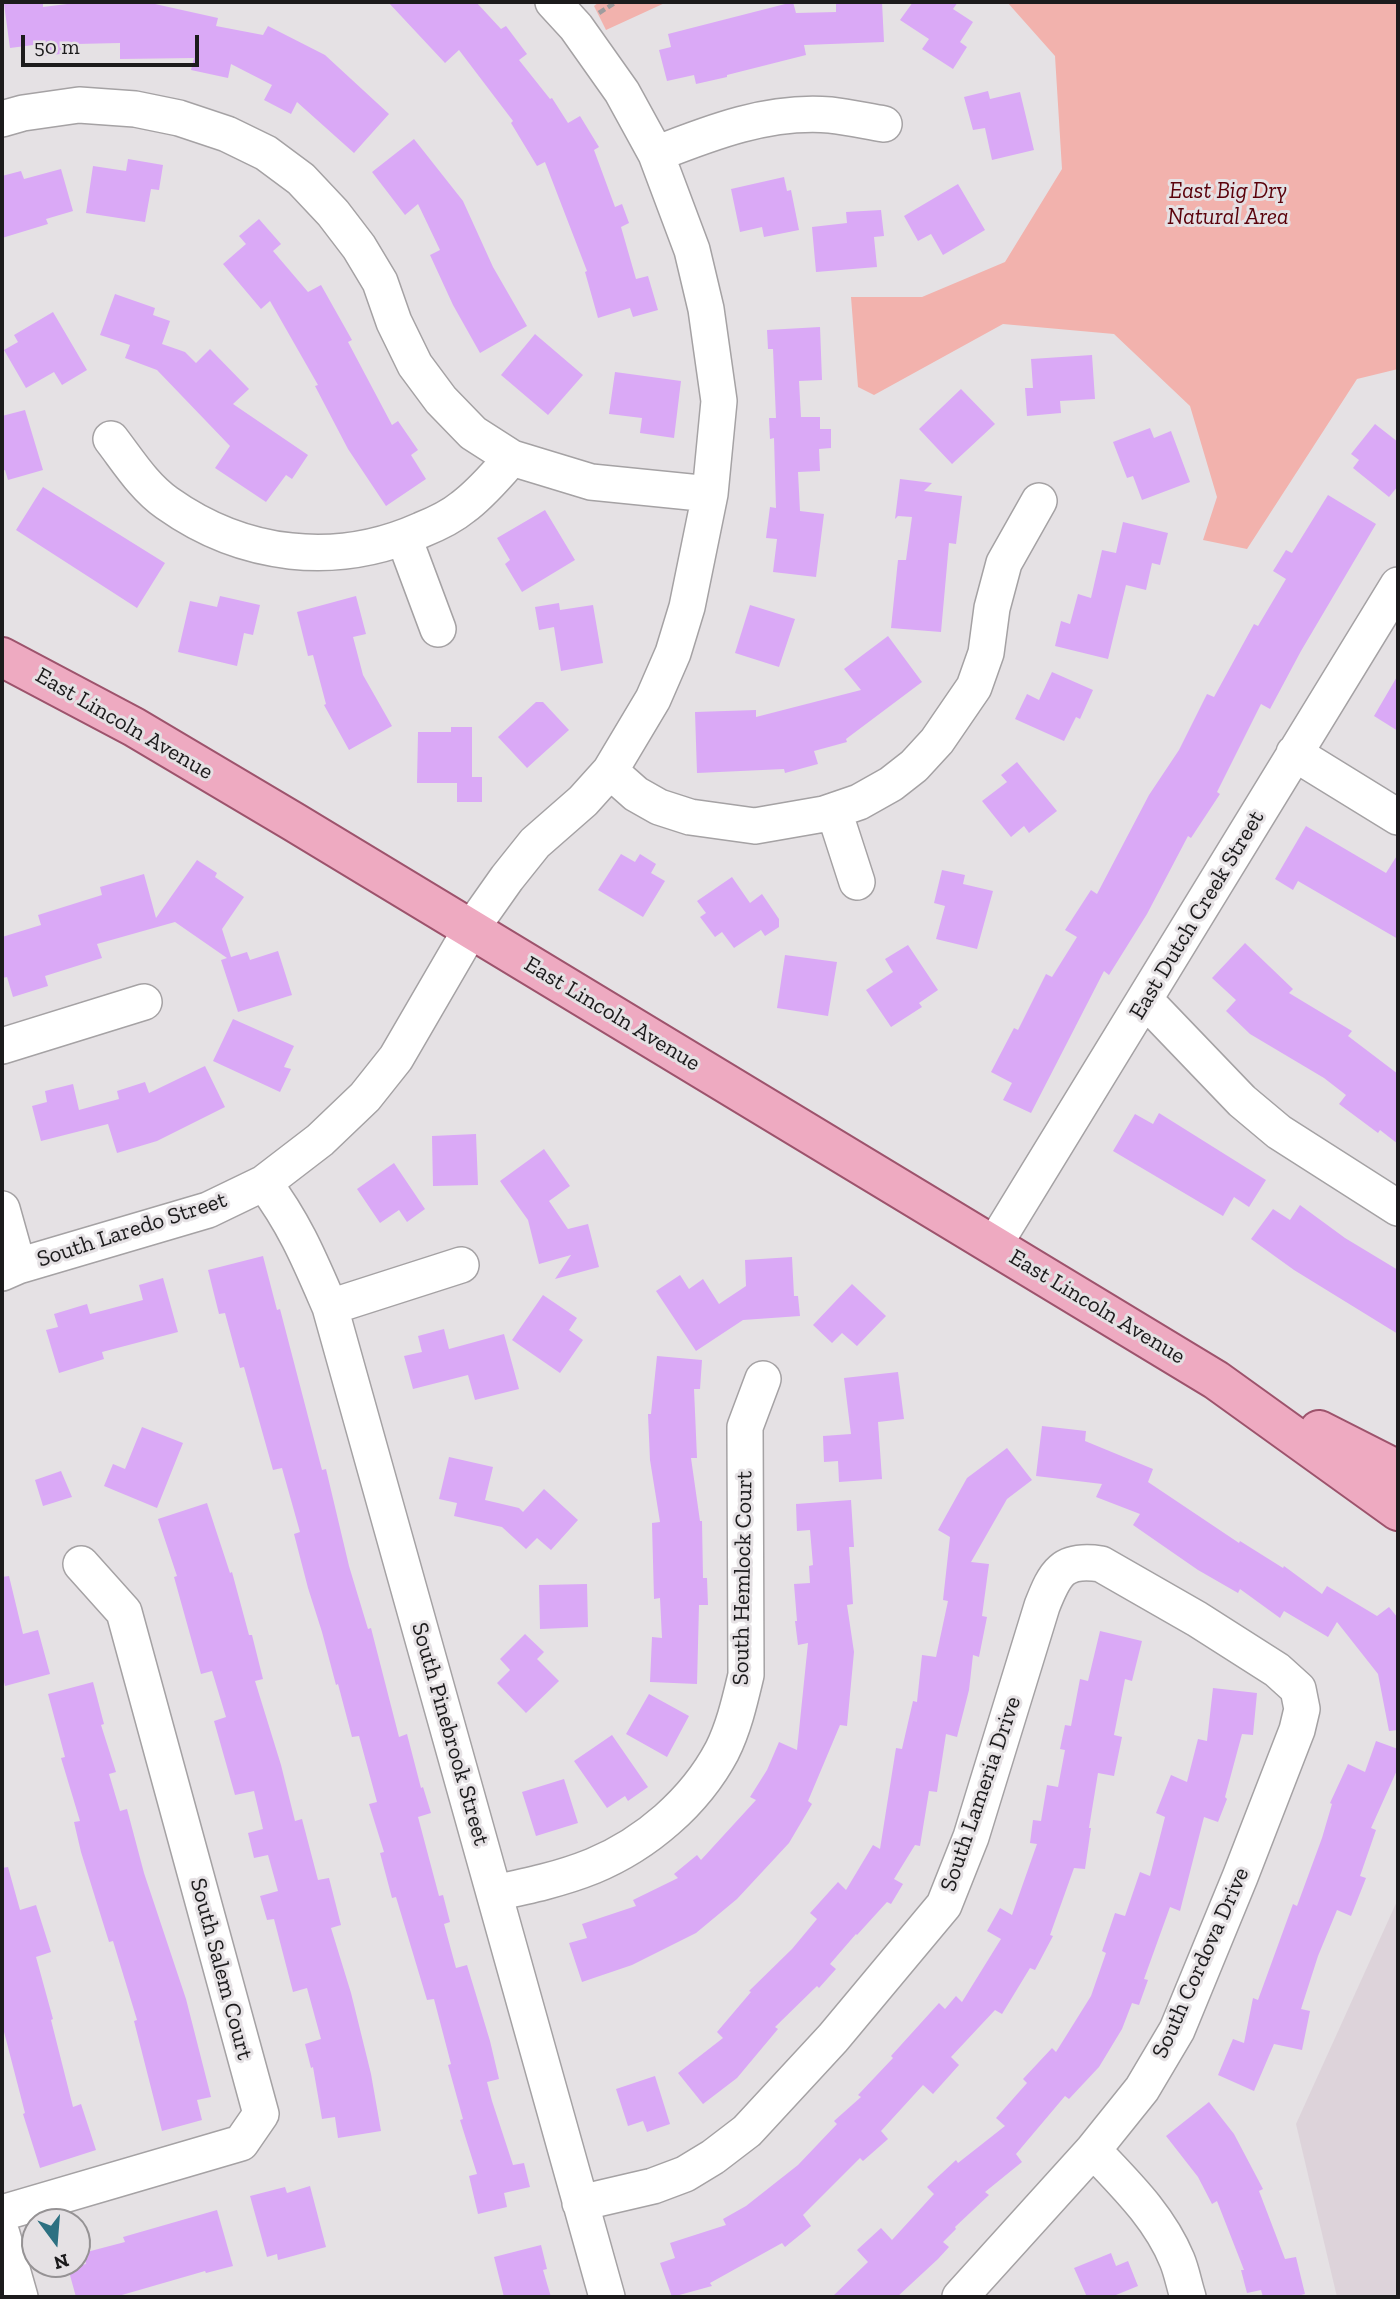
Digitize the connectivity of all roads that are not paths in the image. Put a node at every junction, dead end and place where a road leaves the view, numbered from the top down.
1 (553, 2) edge
2 (2, 119) edge
3 (884, 124) dead end
4 (656, 154) junction
5 (111, 439) dead end
6 (512, 457) junction
7 (710, 494) junction
8 (1039, 501) dead end
9 (404, 538) junction
10 (1398, 585) edge
11 (438, 629) dead end
12 (2, 657) edge
13 (1294, 753) junction
14 (610, 771) junction
15 (834, 811) junction
16 (1398, 817) edge
17 (856, 881) dead end
18 (471, 929) junction
19 (1146, 1001) junction
20 (144, 1002) dead end
21 (2, 1046) edge
22 (264, 1183) junction
23 (1398, 1208) edge
24 (2, 1209) edge
25 (994, 1245) junction
26 (461, 1265) dead end
27 (10, 1269) edge
28 (330, 1307) junction
29 (763, 1379) dead end
30 (1216, 1380) junction
31 (1338, 1440) junction
32 (1398, 1441) edge
33 (1398, 1470) edge
34 (1398, 1511) edge
35 (80, 1564) dead end
36 (1197, 1619) joint
37 (495, 1893) junction
38 (1093, 2150) junction
39 (580, 2203) junction
40 (2, 2213) edge
41 (2, 2234) edge
42 (20, 2297) edge
43 (607, 2297) edge
44 (960, 2297) edge
45 (1188, 2297) edge

1 - 4 street, South Laredo Street
2 - 6 street
3 - 4 street
4 - 7 street, South Laredo Street
5 - 9 street
6 - 7 street
6 - 9 street
7 - 14 street, South Laredo Street
8 - 15 street
9 - 11 street
10 - 13 street, East Dutch Creek Street
12 - 18 main road, East Lincoln Avenue
13 - 16 street
13 - 19 street, East Dutch Creek Street
14 - 15 street
14 - 18 street, South Laredo Street
15 - 17 street
18 - 22 street, South Laredo Street
18 - 25 main road, East Lincoln Avenue
19 - 23 street
19 - 25 street, East Dutch Creek Street
20 - 21 street
22 - 27 street, South Laredo Street
22 - 28 street, South Pinebrook Street
24 - 27 street
25 - 30 main road, East Lincoln Avenue
26 - 28 street
28 - 37 street, South Pinebrook Street
29 - 37 street, South Hemlock Court
30 - 31 main road, East Lincoln Avenue
30 - 34 main road, East Lincoln Avenue
31 - 32 main road
31 - 33 main road, East Lincoln Avenue
35 - 40 street, South Salem Court
36 - 38 street, South Cordova Drive
36 - 39 street, South Lameria Drive
37 - 39 street, South Pinebrook Street
38 - 44 street, South Cordova Drive
38 - 45 street
39 - 43 street, South Pinebrook Street
41 - 42 street

